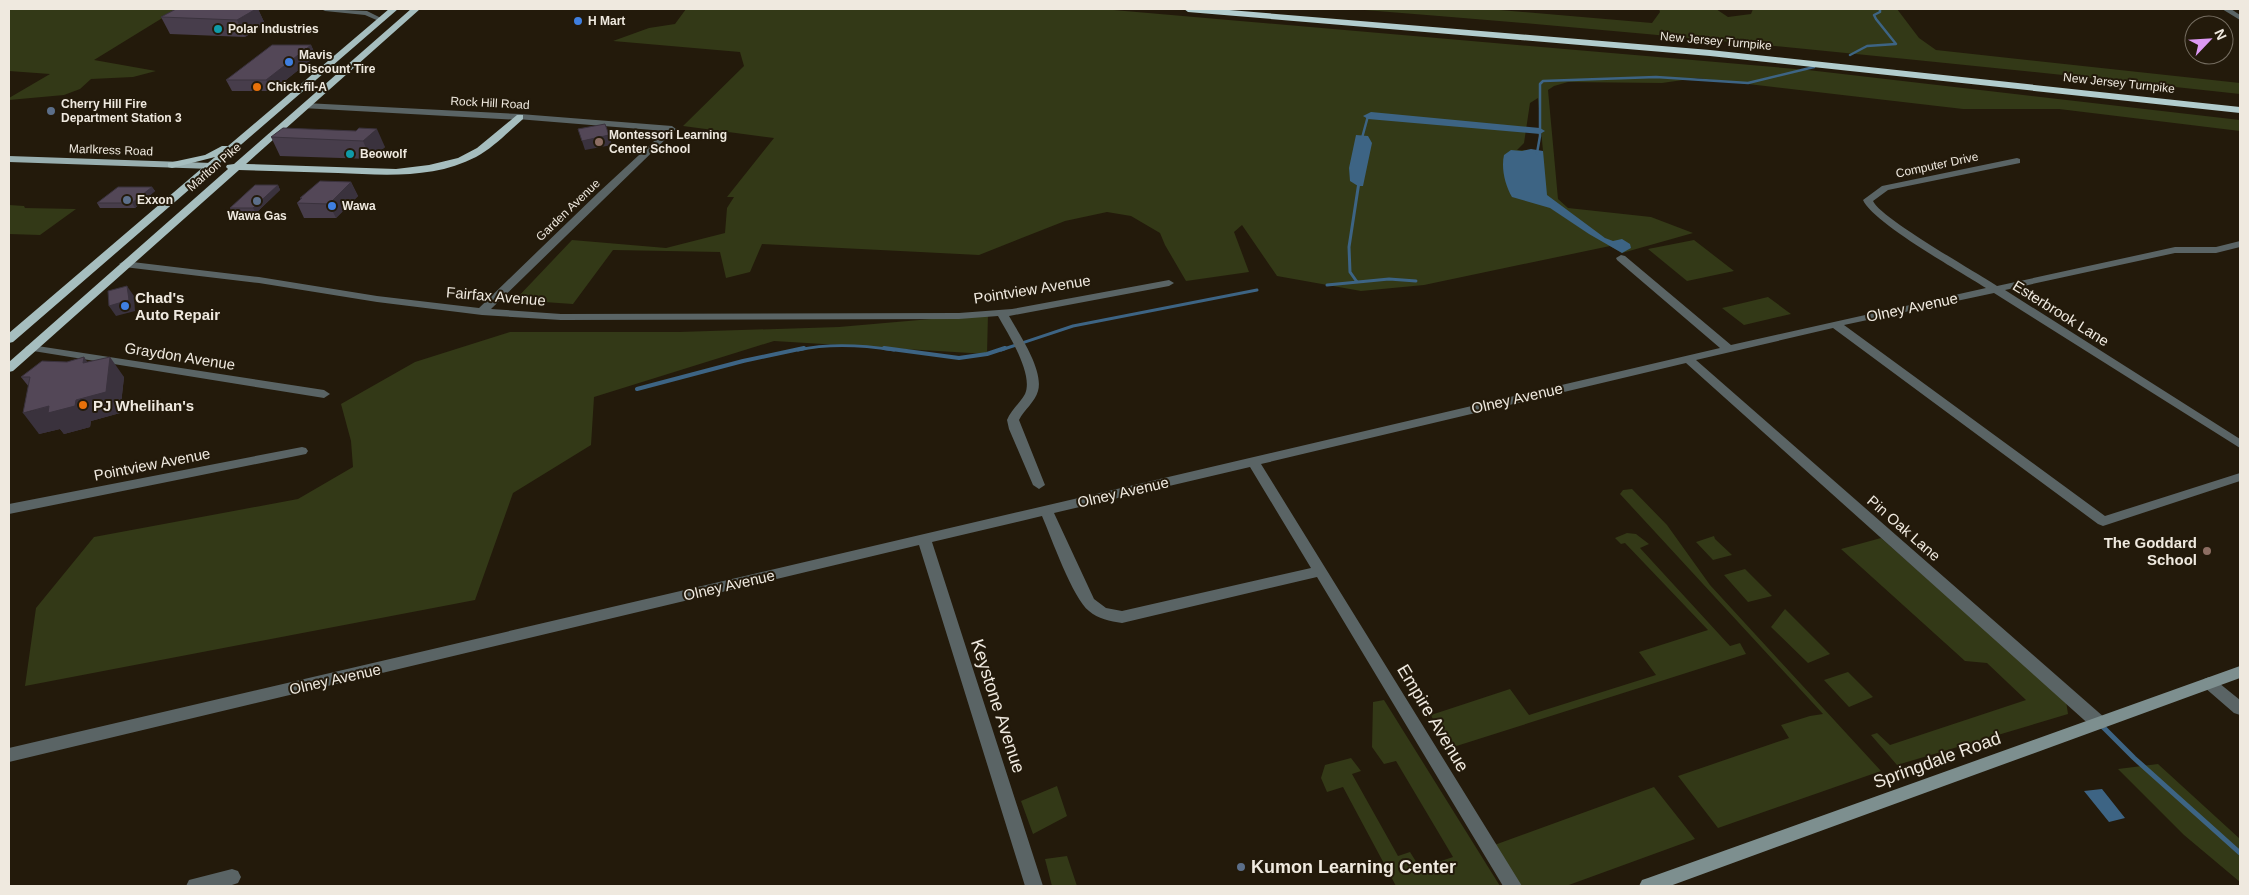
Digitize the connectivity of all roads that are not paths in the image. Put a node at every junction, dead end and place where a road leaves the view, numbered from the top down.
1 (325, 9) edge
2 (394, 9) edge
3 (416, 9) edge
4 (1188, 9) edge
5 (1272, 9) edge
6 (2226, 9) edge
7 (2240, 18) edge
8 (381, 20) junction
9 (2240, 102) edge
10 (305, 106) junction
11 (2240, 110) edge
12 (520, 117) junction
13 (672, 128) joint
14 (246, 137) junction
15 (9, 159) edge
16 (2017, 161) dead end
17 (172, 165) junction
18 (212, 166) junction
19 (235, 167) junction
20 (1869, 203) joint
21 (2240, 244) edge
22 (1621, 258) dead end
23 (124, 264) junction
24 (1169, 283) dead end
25 (1994, 289) junction
26 (482, 312) junction
27 (1002, 313) junction
28 (869, 317) joint
29 (1835, 324) junction
30 (9, 339) edge
31 (31, 348) junction
32 (1729, 348) junction
33 (1687, 358) junction
34 (9, 368) edge
35 (324, 394) dead end
36 (2240, 444) edge
37 (302, 451) dead end
38 (1253, 461) junction
39 (2240, 477) edge
40 (1039, 485) dead end
41 (9, 509) edge
42 (1046, 510) junction
43 (924, 538) junction
44 (1320, 571) junction
45 (2240, 672) edge
46 (2209, 683) junction
47 (2240, 709) edge
48 (2099, 723) junction
49 (9, 755) edge
50 (232, 877) dead end
51 (196, 886) edge
52 (1034, 886) edge
53 (1513, 886) edge
54 (1648, 886) edge

1 - 8 street
2 - 8 highway, Marlton Pike
3 - 10 highway, Marlton Pike
4 - 11 highway, New Jersey Turnpike
5 - 9 highway, New Jersey Turnpike
6 - 7 street
8 - 14 highway, Marlton Pike
10 - 12 street, Rock Hill Road
10 - 19 highway, Marlton Pike
12 - 13 street, Rock Hill Road
12 - 19 highway
13 - 26 street, Garden Avenue
14 - 17 highway
14 - 18 highway, Marlton Pike
15 - 17 main road, Marlkress Road
16 - 20 street, Computer Drive
17 - 18 main road, Marlkress Road
18 - 19 highway
18 - 30 highway, Marlton Pike
19 - 23 highway, Marlton Pike
20 - 25 street, Esterbrook Lane
21 - 25 street, Olney Avenue
22 - 32 street
23 - 26 street, Fairfax Avenue
23 - 31 highway, Marlton Pike
24 - 27 street, Pointview Avenue
25 - 29 street, Olney Avenue
25 - 36 street, Esterbrook Lane
26 - 28 street, Fairfax Avenue
27 - 28 street, Pointview Avenue
27 - 40 street
29 - 32 street, Olney Avenue
29 - 39 street
31 - 34 highway, Marlton Pike
31 - 35 street, Graydon Avenue
32 - 33 street, Olney Avenue
33 - 38 street, Olney Avenue
33 - 48 street, Pin Oak Lane
37 - 41 street, Pointview Avenue
38 - 42 street, Olney Avenue
38 - 44 street, Empire Avenue
42 - 43 street, Olney Avenue
42 - 44 street
43 - 49 street, Olney Avenue
43 - 52 street, Keystone Avenue
44 - 53 street, Empire Avenue
45 - 46 main road, Springdale Road
46 - 47 street
46 - 48 main road, Springdale Road
48 - 54 main road, Springdale Road
50 - 51 street

